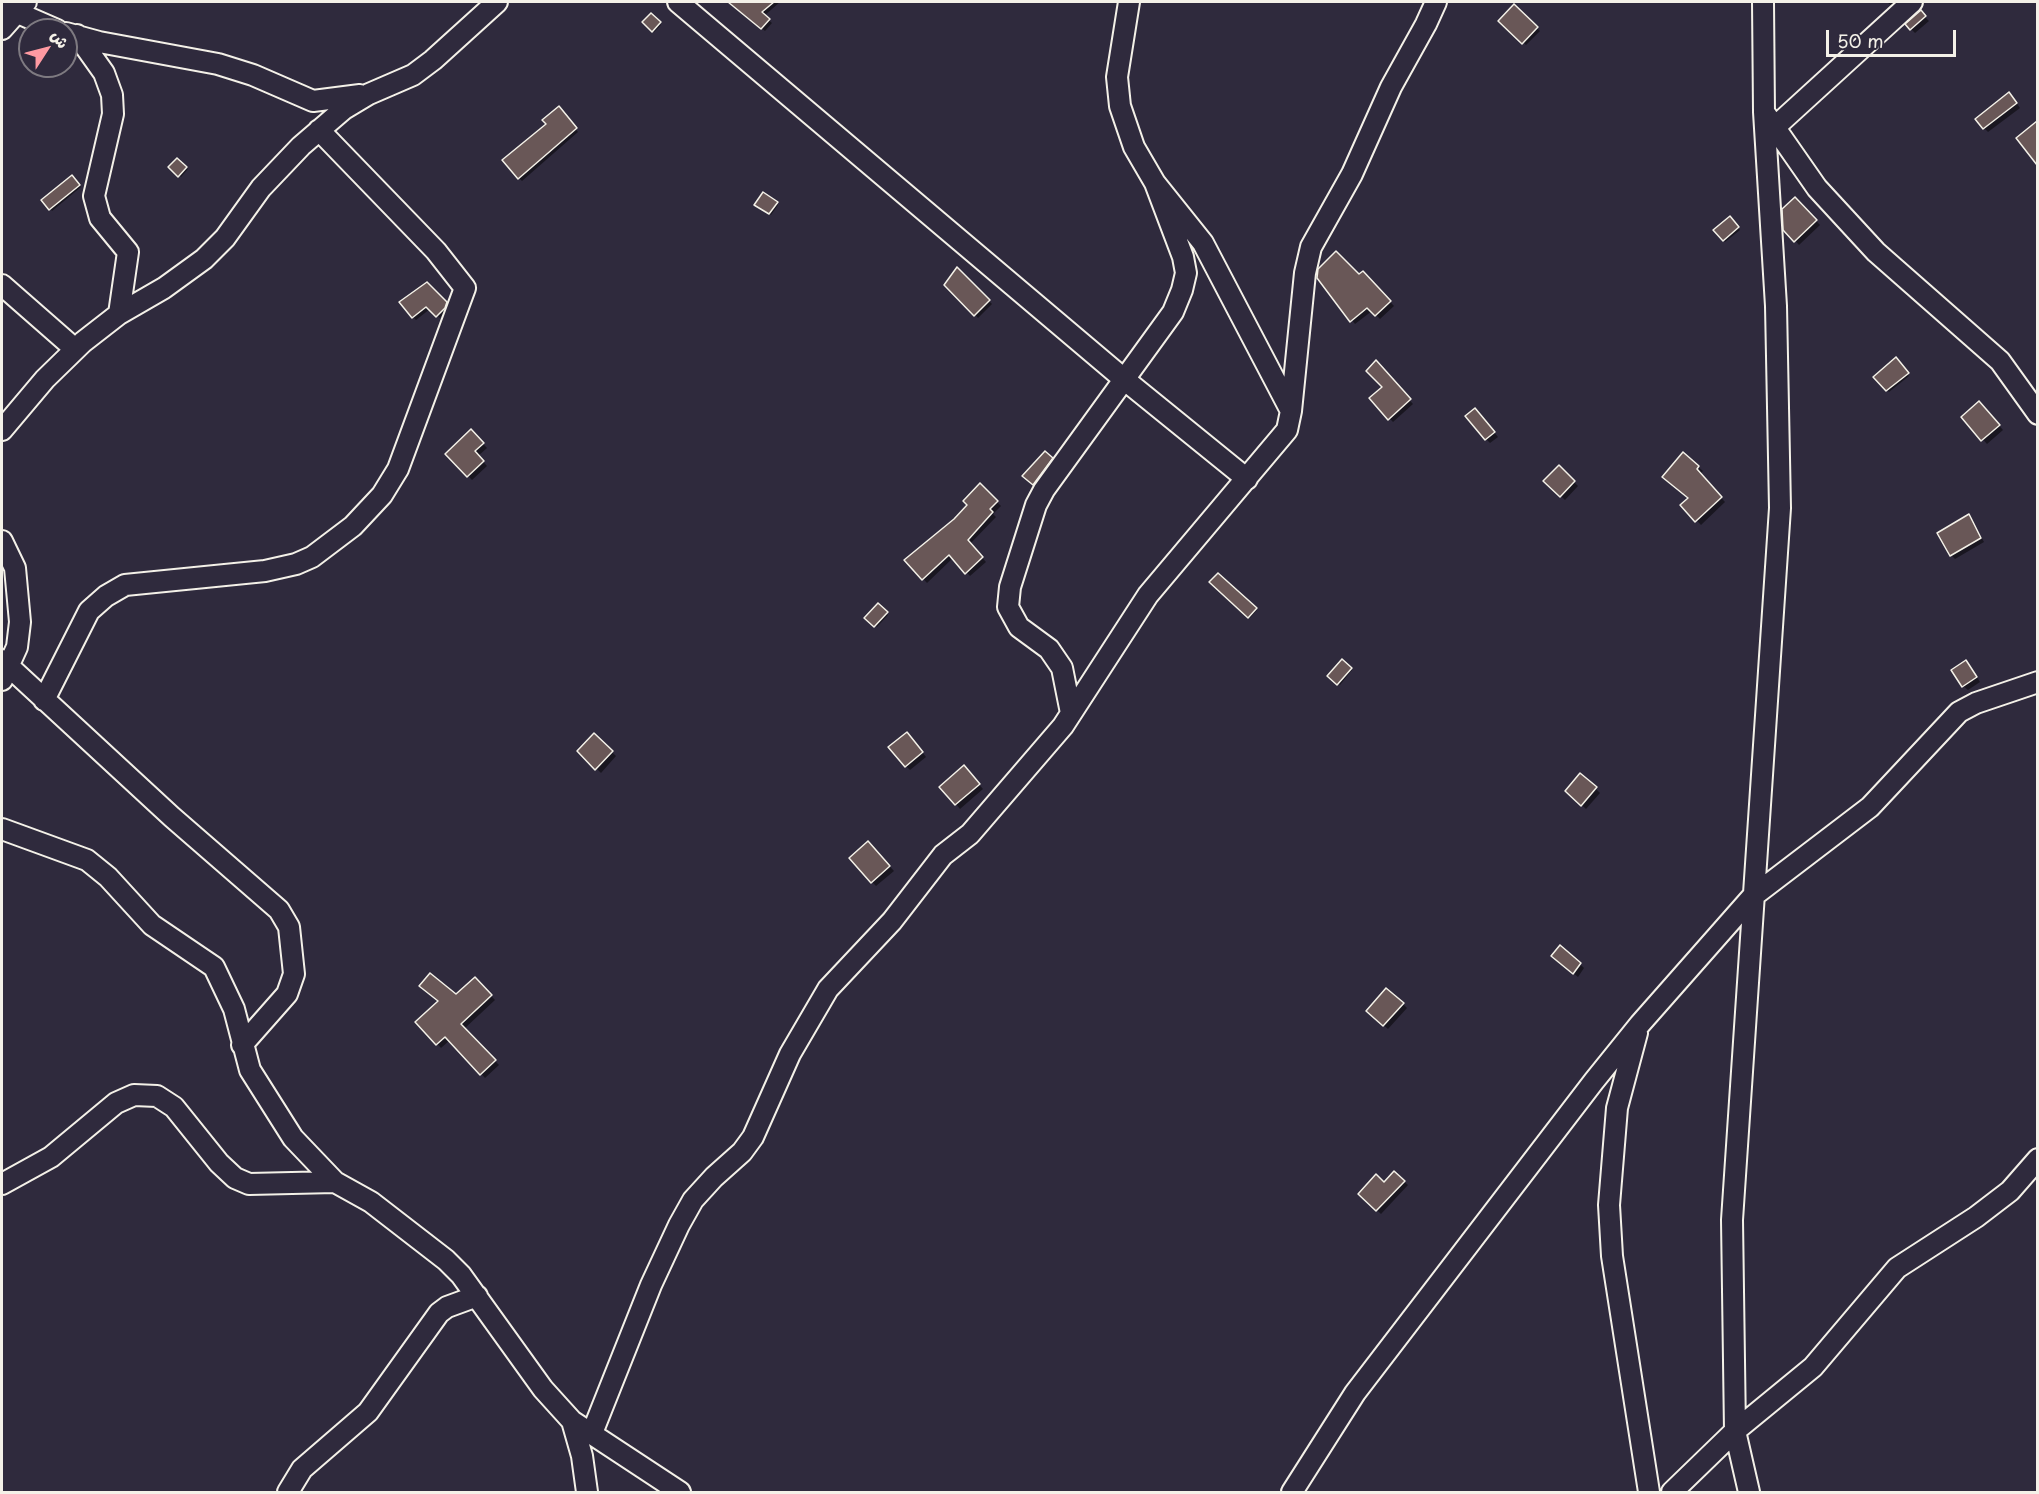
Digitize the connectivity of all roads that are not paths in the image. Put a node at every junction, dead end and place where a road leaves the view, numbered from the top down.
1 (497, 2) edge
2 (678, 2) edge
3 (1129, 2) edge
4 (1436, 2) edge
5 (1763, 2) edge
6 (1912, 2) edge
7 (14, 7) edge
8 (35, 18) edge
9 (2, 29) edge
10 (78, 35) edge
11 (78, 42) edge
12 (369, 94) junction
13 (1770, 120) junction
14 (319, 130) junction
15 (1155, 183) junction
16 (2, 285) edge
17 (119, 314) junction
18 (75, 349) junction
19 (1125, 380) junction
20 (1291, 411) junction
21 (2037, 414) edge
22 (2, 430) edge
23 (1247, 479) junction
24 (2, 541) edge
25 (4, 669) edge
26 (2037, 682) edge
27 (45, 699) junction
28 (1071, 713) junction
29 (2, 829) edge
30 (1752, 897) junction
31 (1640, 1024) junction
32 (242, 1045) junction
33 (2037, 1159) edge
34 (335, 1182) junction
35 (2, 1184) edge
36 (477, 1296) junction
37 (572, 1421) junction
38 (1736, 1431) junction
39 (592, 1433) junction
40 (288, 1492) edge
41 (587, 1492) edge
42 (680, 1492) edge
43 (1292, 1492) edge
44 (1649, 1492) edge
45 (1672, 1492) edge
46 (1749, 1492) edge

1 - 12 street
2 - 19 street
3 - 15 street
4 - 20 street
5 - 13 street
6 - 13 street
7 - 8 street
7 - 9 street
10 - 12 street
11 - 17 street
12 - 14 street
13 - 21 street
13 - 30 street
14 - 17 street
14 - 27 street
15 - 19 street
15 - 20 street
16 - 18 street
17 - 18 street
18 - 22 street
19 - 23 street
19 - 28 street
20 - 23 street
23 - 28 street
24 - 25 street
25 - 27 street
26 - 30 street
27 - 32 street
28 - 39 street
29 - 32 street
30 - 31 street
30 - 38 street
31 - 43 street
31 - 44 street
32 - 34 street
33 - 38 street
34 - 35 street
34 - 36 street
36 - 37 street
36 - 40 street
37 - 39 street
37 - 41 street
38 - 45 street
38 - 46 street
39 - 42 street

